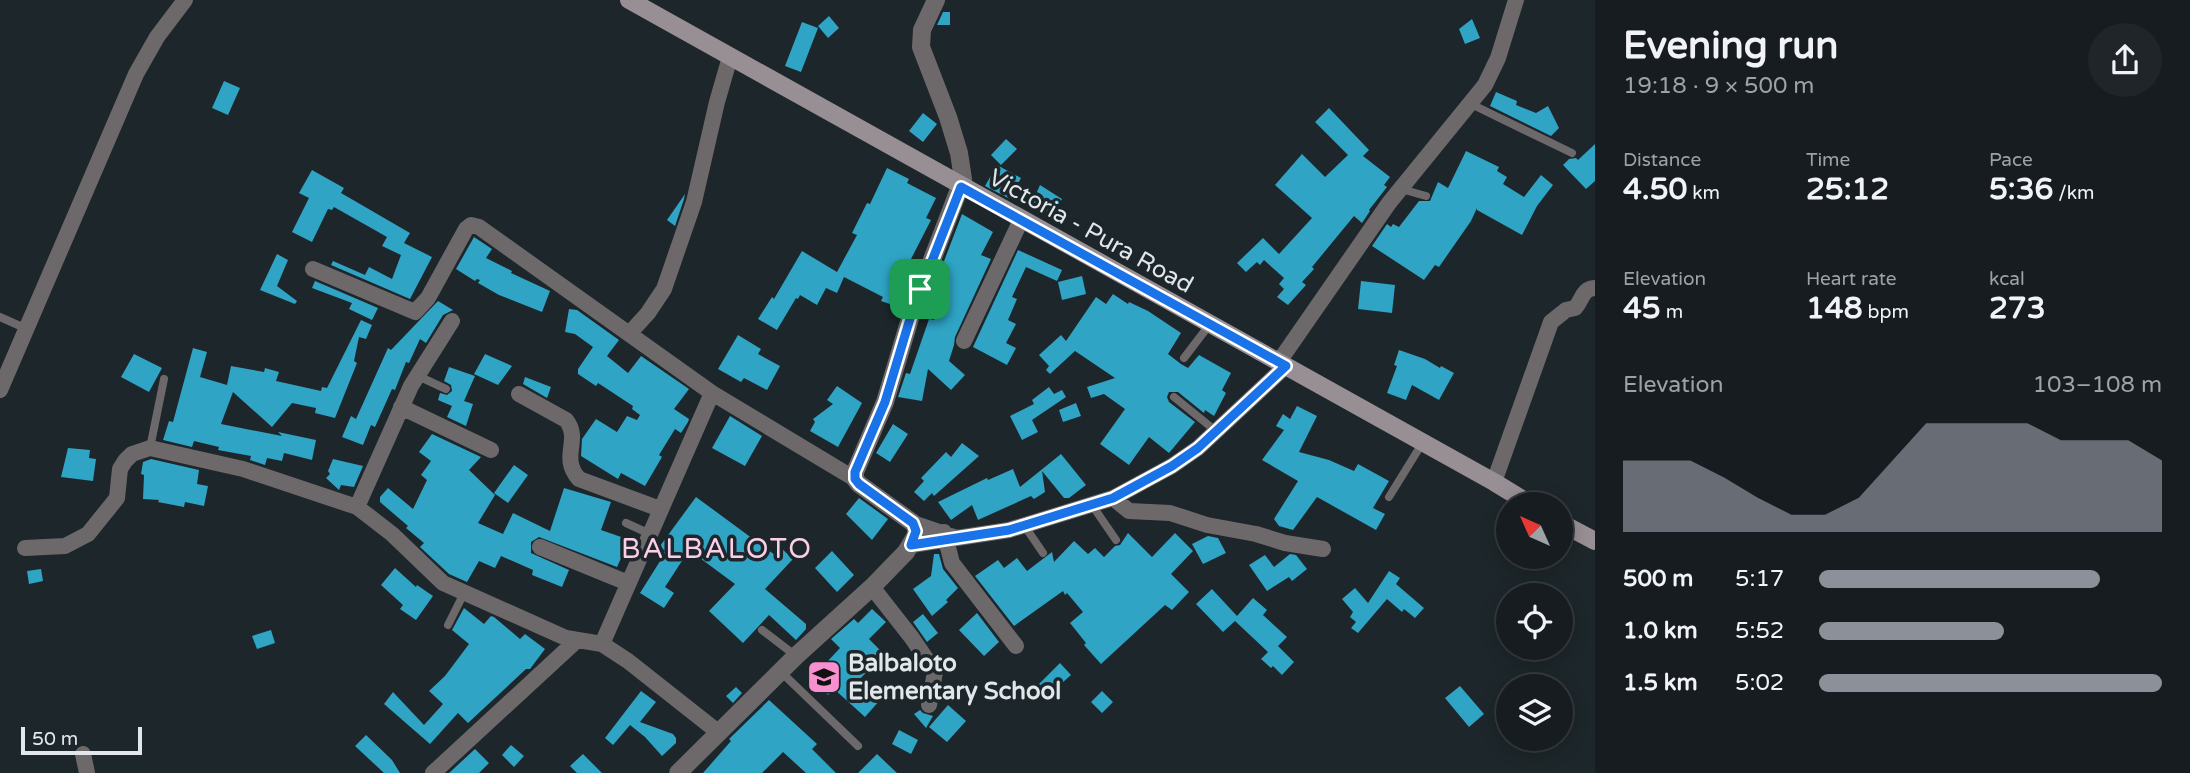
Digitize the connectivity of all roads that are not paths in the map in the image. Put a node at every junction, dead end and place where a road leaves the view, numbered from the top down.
1 (186, 0) edge
2 (629, 0) edge
3 (936, 0) edge
4 (1516, 0) edge
5 (730, 57) junction
6 (1471, 104) junction
7 (1572, 153) dead end
8 (961, 187) junction
9 (1401, 189) junction
10 (1426, 196) dead end
11 (1021, 220) junction
12 (313, 269) dead end
13 (1595, 288) edge
14 (0, 317) edge
15 (452, 321) dead end
16 (1210, 324) junction
17 (27, 329) junction
18 (629, 334) junction
19 (964, 341) dead end
20 (1184, 358) dead end
21 (1282, 365) junction
22 (418, 376) junction
23 (164, 379) dead end
24 (446, 389) dead end
25 (0, 390) edge
26 (712, 393) junction
27 (519, 394) dead end
28 (1174, 397) dead end
29 (401, 407) junction
30 (1217, 432) junction
31 (1423, 442) junction
32 (150, 448) junction
33 (491, 450) dead end
34 (855, 479) junction
35 (1494, 482) junction
36 (1510, 492) edge
37 (1389, 497) dead end
38 (1113, 498) junction
39 (1092, 505) junction
40 (357, 507) junction
41 (660, 509) junction
42 (626, 523) dead end
43 (913, 523) junction
44 (1024, 525) junction
45 (1573, 529) edge
46 (650, 534) junction
47 (948, 536) junction
48 (1116, 540) dead end
49 (1595, 541) edge
50 (911, 545) junction
51 (540, 547) dead end
52 (25, 548) dead end
53 (1323, 549) dead end
54 (1043, 553) dead end
55 (628, 583) junction
56 (872, 587) junction
57 (464, 593) junction
58 (448, 625) dead end
59 (762, 629) dead end
60 (576, 641) junction
61 (602, 644) junction
62 (1016, 646) dead end
63 (796, 656) junction
64 (780, 671) junction
65 (929, 705) dead end
66 (718, 732) junction
67 (858, 746) dead end
68 (83, 754) dead end
69 (87, 773) edge
70 (433, 773) edge
71 (678, 773) edge

1 - 17 street
2 - 5 main road, Victoria - Pura Road
3 - 8 street
4 - 6 street
5 - 8 main road, Victoria - Pura Road
5 - 18 street
6 - 7 lane
6 - 9 street
8 - 11 main road, Victoria - Pura Road
8 - 34 street
9 - 10 lane
9 - 21 street
11 - 16 main road, Victoria - Pura Road
11 - 19 street
12 - 18 street
13 - 35 street
14 - 17 lane
15 - 22 street
16 - 20 lane
16 - 21 main road, Victoria - Pura Road
17 - 25 street
18 - 26 street
21 - 30 street
21 - 31 main road, Victoria - Pura Road
22 - 24 lane
22 - 29 street
23 - 32 lane
26 - 34 street
26 - 41 street
27 - 41 street
28 - 30 lane
29 - 33 street
29 - 40 street
30 - 38 street
31 - 35 main road, Victoria - Pura Road
31 - 37 lane
32 - 40 street
32 - 52 street
34 - 43 street
35 - 36 main road, Victoria - Pura Road
38 - 39 street
38 - 53 street
39 - 44 street
39 - 48 lane
40 - 57 street
41 - 46 street
42 - 46 lane
43 - 47 street
43 - 50 street
44 - 47 street
44 - 54 lane
45 - 49 main road
46 - 55 street
47 - 50 street
47 - 62 street
50 - 56 street
51 - 55 street
55 - 61 street
56 - 63 street
56 - 65 street
57 - 58 lane
57 - 60 street
59 - 63 lane
60 - 61 street
60 - 70 street
61 - 66 street
63 - 64 street
64 - 66 street
64 - 67 lane
66 - 71 street
68 - 69 street

